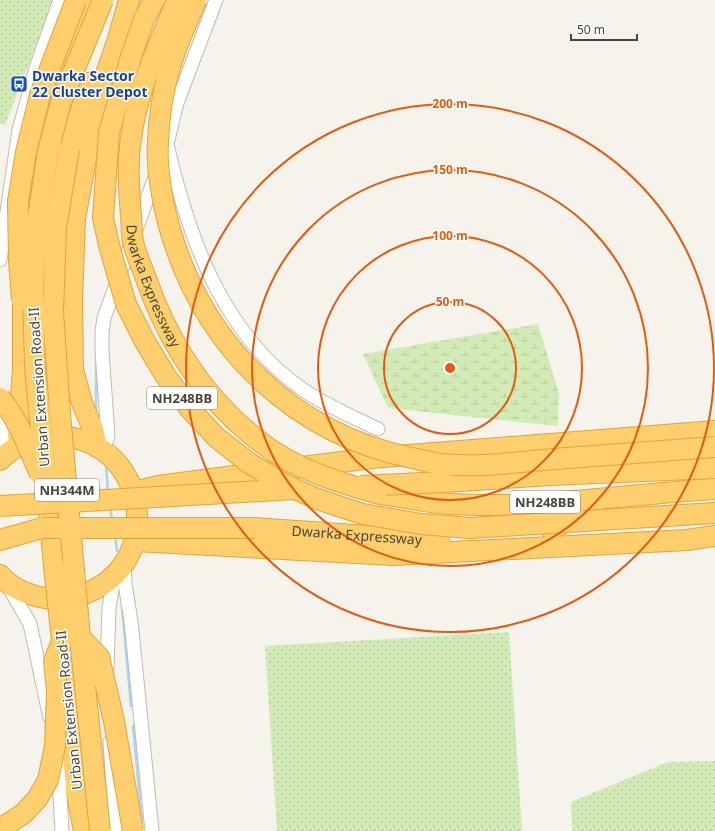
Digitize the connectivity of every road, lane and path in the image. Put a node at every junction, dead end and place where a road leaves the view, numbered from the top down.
1 (60, 0) edge
2 (76, 0) edge
3 (87, 0) edge
4 (103, 0) edge
5 (125, 0) edge
6 (129, 0) edge
7 (154, 0) edge
8 (177, 0) edge
9 (196, 0) edge
10 (216, 0) edge
11 (167, 144) junction
12 (0, 260) edge
13 (35, 368) junction
14 (0, 398) edge
15 (378, 429) dead end
16 (715, 431) edge
17 (715, 447) edge
18 (100, 449) junction
19 (8, 454) edge
20 (715, 468) edge
21 (47, 489) junction
22 (715, 489) edge
23 (134, 492) junction
24 (0, 506) edge
25 (715, 513) edge
26 (567, 522) junction
27 (0, 527) edge
28 (42, 528) junction
29 (715, 536) edge
30 (0, 540) edge
31 (135, 541) junction
32 (119, 570) junction
33 (2, 577) edge
34 (71, 639) junction
35 (0, 829) edge
36 (62, 831) edge
37 (84, 831) edge
38 (100, 831) edge
39 (116, 831) edge
40 (133, 831) edge
41 (152, 831) edge

1 - 12 street
2 - 13 highway, bridge
3 - 19 highway
4 - 13 highway, Urban Extension Road-II / NH344M, bridge
5 - 34 highway, Urban Extension Road-II / NH344M, bridge
6 - 18 highway
7 - 26 highway, Dwarka Expressway / NH248BB, bridge
8 - 22 highway, Dwarka Expressway / NH248BB, bridge
9 - 17 highway, bridge
10 - 11 street
11 - 15 street
11 - 18 street
13 - 21 highway, Urban Extension Road-II / NH344M, bridge
14 - 19 street
14 - 21 highway, bridge
16 - 23 highway
18 - 19 highway
18 - 23 highway
20 - 24 highway, bridge
21 - 34 highway, Urban Extension Road-II / NH344M, bridge
23 - 31 highway
25 - 26 highway, Dwarka Expressway / NH248BB
26 - 28 highway, Dwarka Expressway, bridge
27 - 28 highway, Dwarka Expressway
28 - 30 highway
29 - 31 highway
31 - 32 highway
32 - 33 highway
32 - 39 street
32 - 41 street
33 - 36 street
34 - 35 highway, bridge
34 - 37 highway, Urban Extension Road-II / NH344M
34 - 38 highway, Urban Extension Road-II / NH344M, bridge
34 - 40 highway, bridge

